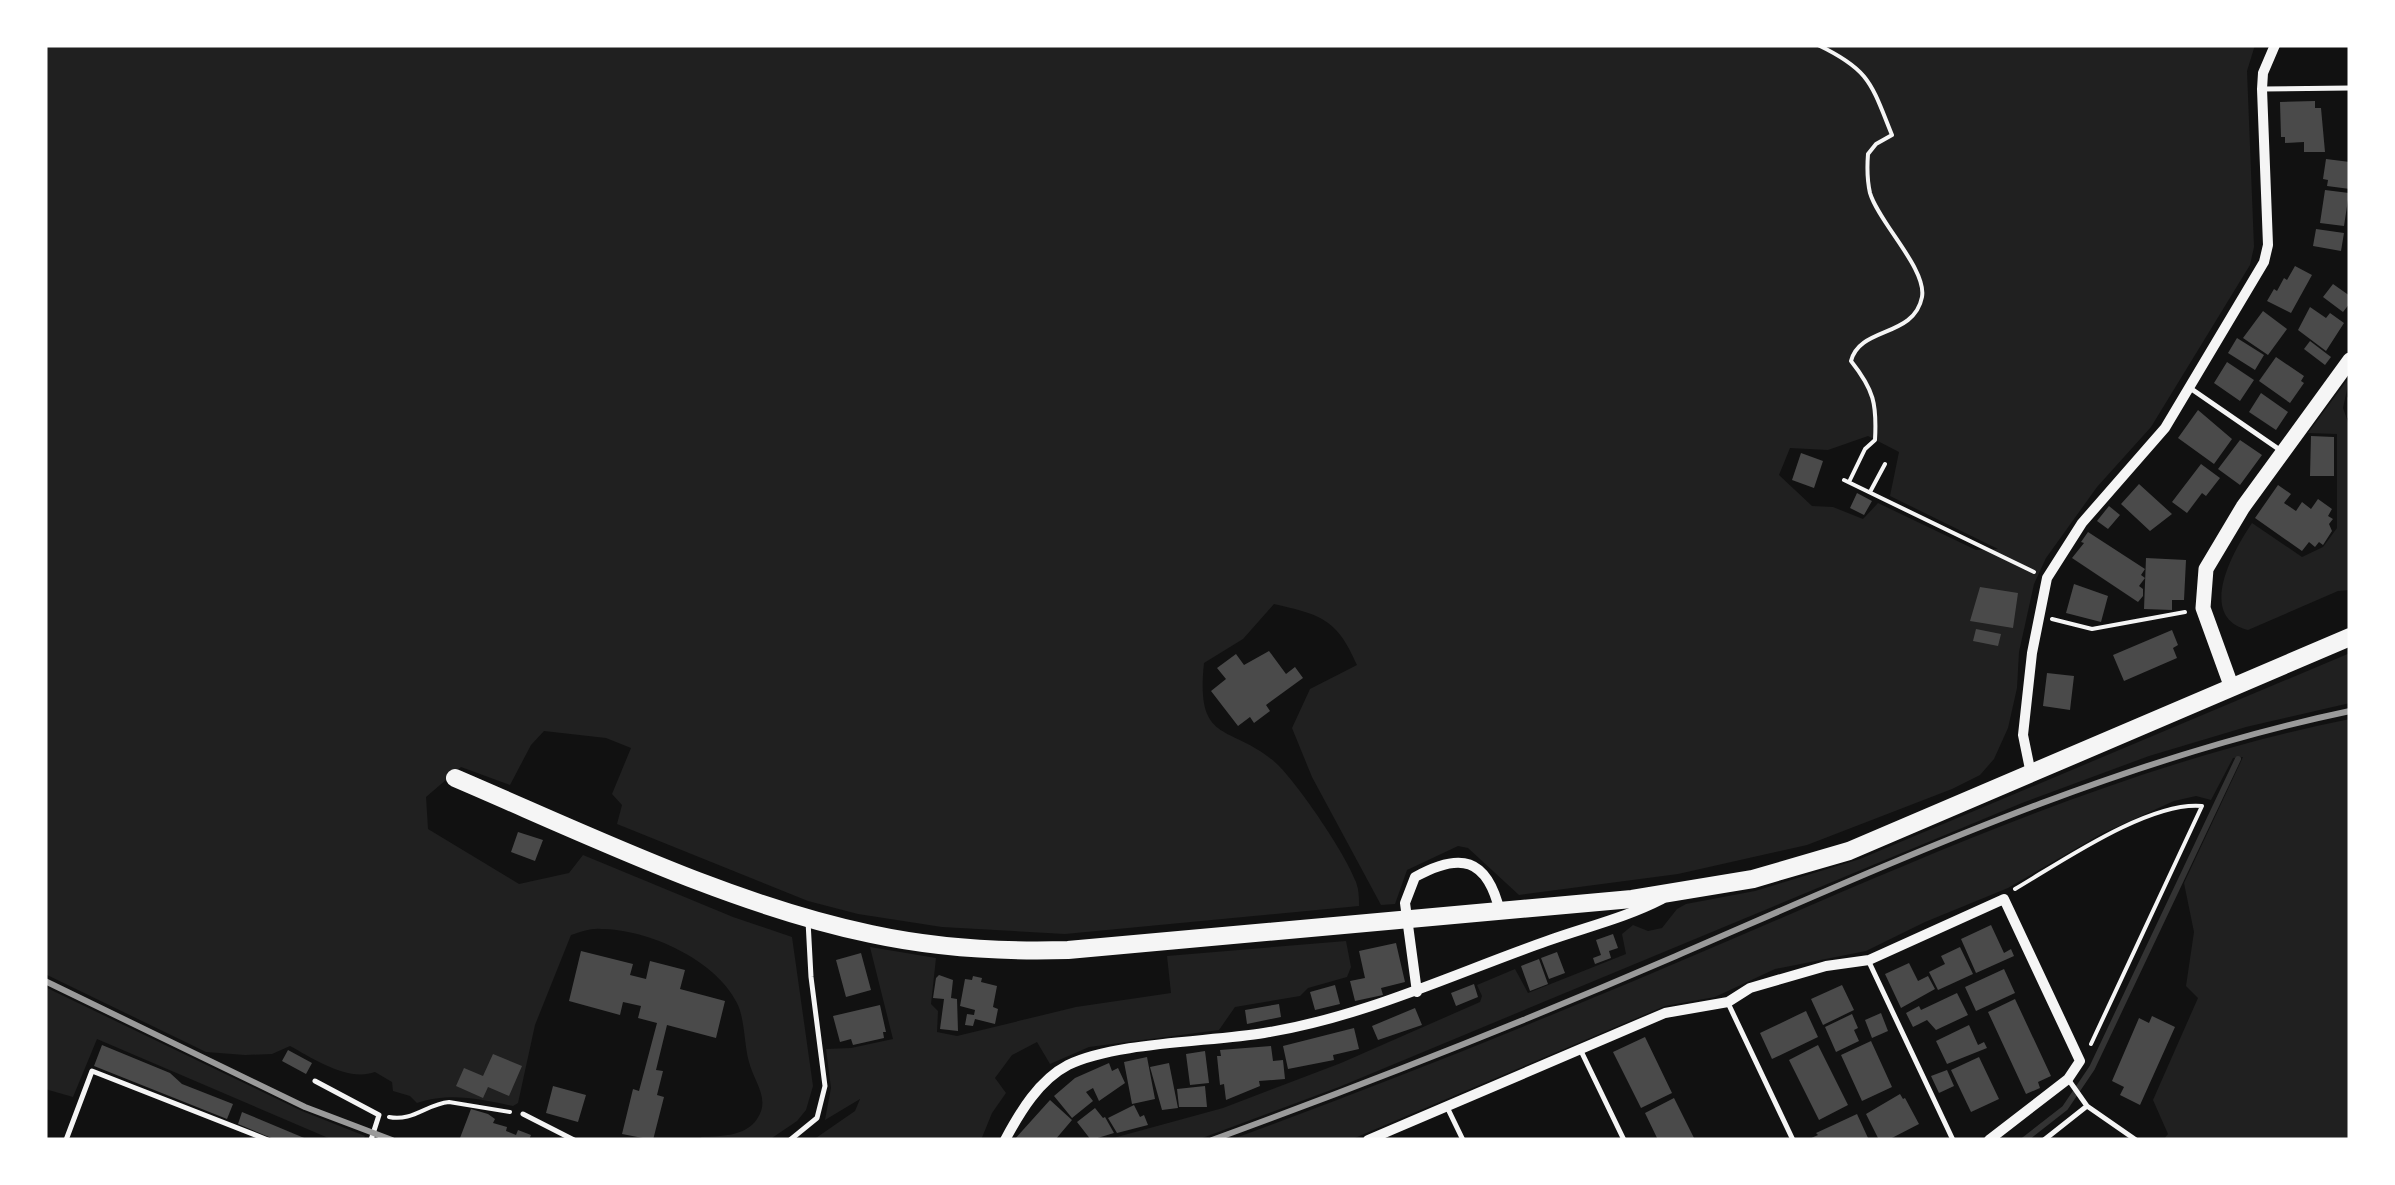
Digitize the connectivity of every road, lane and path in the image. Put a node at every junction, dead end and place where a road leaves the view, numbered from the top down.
1 (1818, 45) edge
2 (2275, 45) edge
3 (2350, 88) edge
4 (2262, 90) junction
5 (2350, 360) edge
6 (2188, 386) junction
7 (2282, 452) junction
8 (1886, 464) dead end
9 (1870, 492) junction
10 (2048, 578) junction
11 (2203, 608) junction
12 (2038, 616) junction
13 (2350, 636) edge
14 (2232, 688) junction
15 (2031, 775) junction
16 (456, 778) dead end
17 (1672, 894) junction
18 (2004, 899) junction
19 (1500, 912) junction
20 (808, 918) junction
21 (1869, 960) junction
22 (1417, 992) junction
23 (1728, 1002) junction
24 (1581, 1051) junction
25 (2080, 1061) junction
26 (315, 1080) dead end
27 (2071, 1082) junction
28 (2087, 1106) junction
29 (1447, 1107) junction
30 (379, 1114) junction
31 (523, 1114) joint
32 (66, 1140) edge
33 (268, 1140) edge
34 (371, 1140) edge
35 (574, 1140) edge
36 (790, 1140) edge
37 (1005, 1140) edge
38 (1368, 1140) edge
39 (1462, 1140) edge
40 (1624, 1140) edge
41 (1793, 1140) edge
42 (1953, 1140) edge
43 (1989, 1140) edge
44 (2044, 1140) edge
45 (2136, 1140) edge

1 - 9 path
2 - 4 street
3 - 4 lane
4 - 6 street
5 - 7 main road
6 - 7 lane
6 - 10 street
7 - 11 main road
8 - 9 path
9 - 10 path
10 - 12 street
11 - 12 path
11 - 14 main road
12 - 15 street
13 - 14 highway
14 - 15 highway
15 - 17 highway
16 - 20 highway
17 - 19 highway
17 - 22 street
18 - 21 street
18 - 25 street
18 - 25 path
19 - 20 highway
19 - 22 street
20 - 36 lane
21 - 23 street
21 - 42 lane
22 - 37 street
23 - 24 street
23 - 41 lane
24 - 29 street
24 - 40 lane
25 - 27 street
26 - 30 lane
27 - 28 lane
27 - 43 street
28 - 44 lane
28 - 45 lane
29 - 38 street
29 - 39 lane
30 - 31 path
30 - 34 lane
31 - 35 lane
32 - 33 lane

